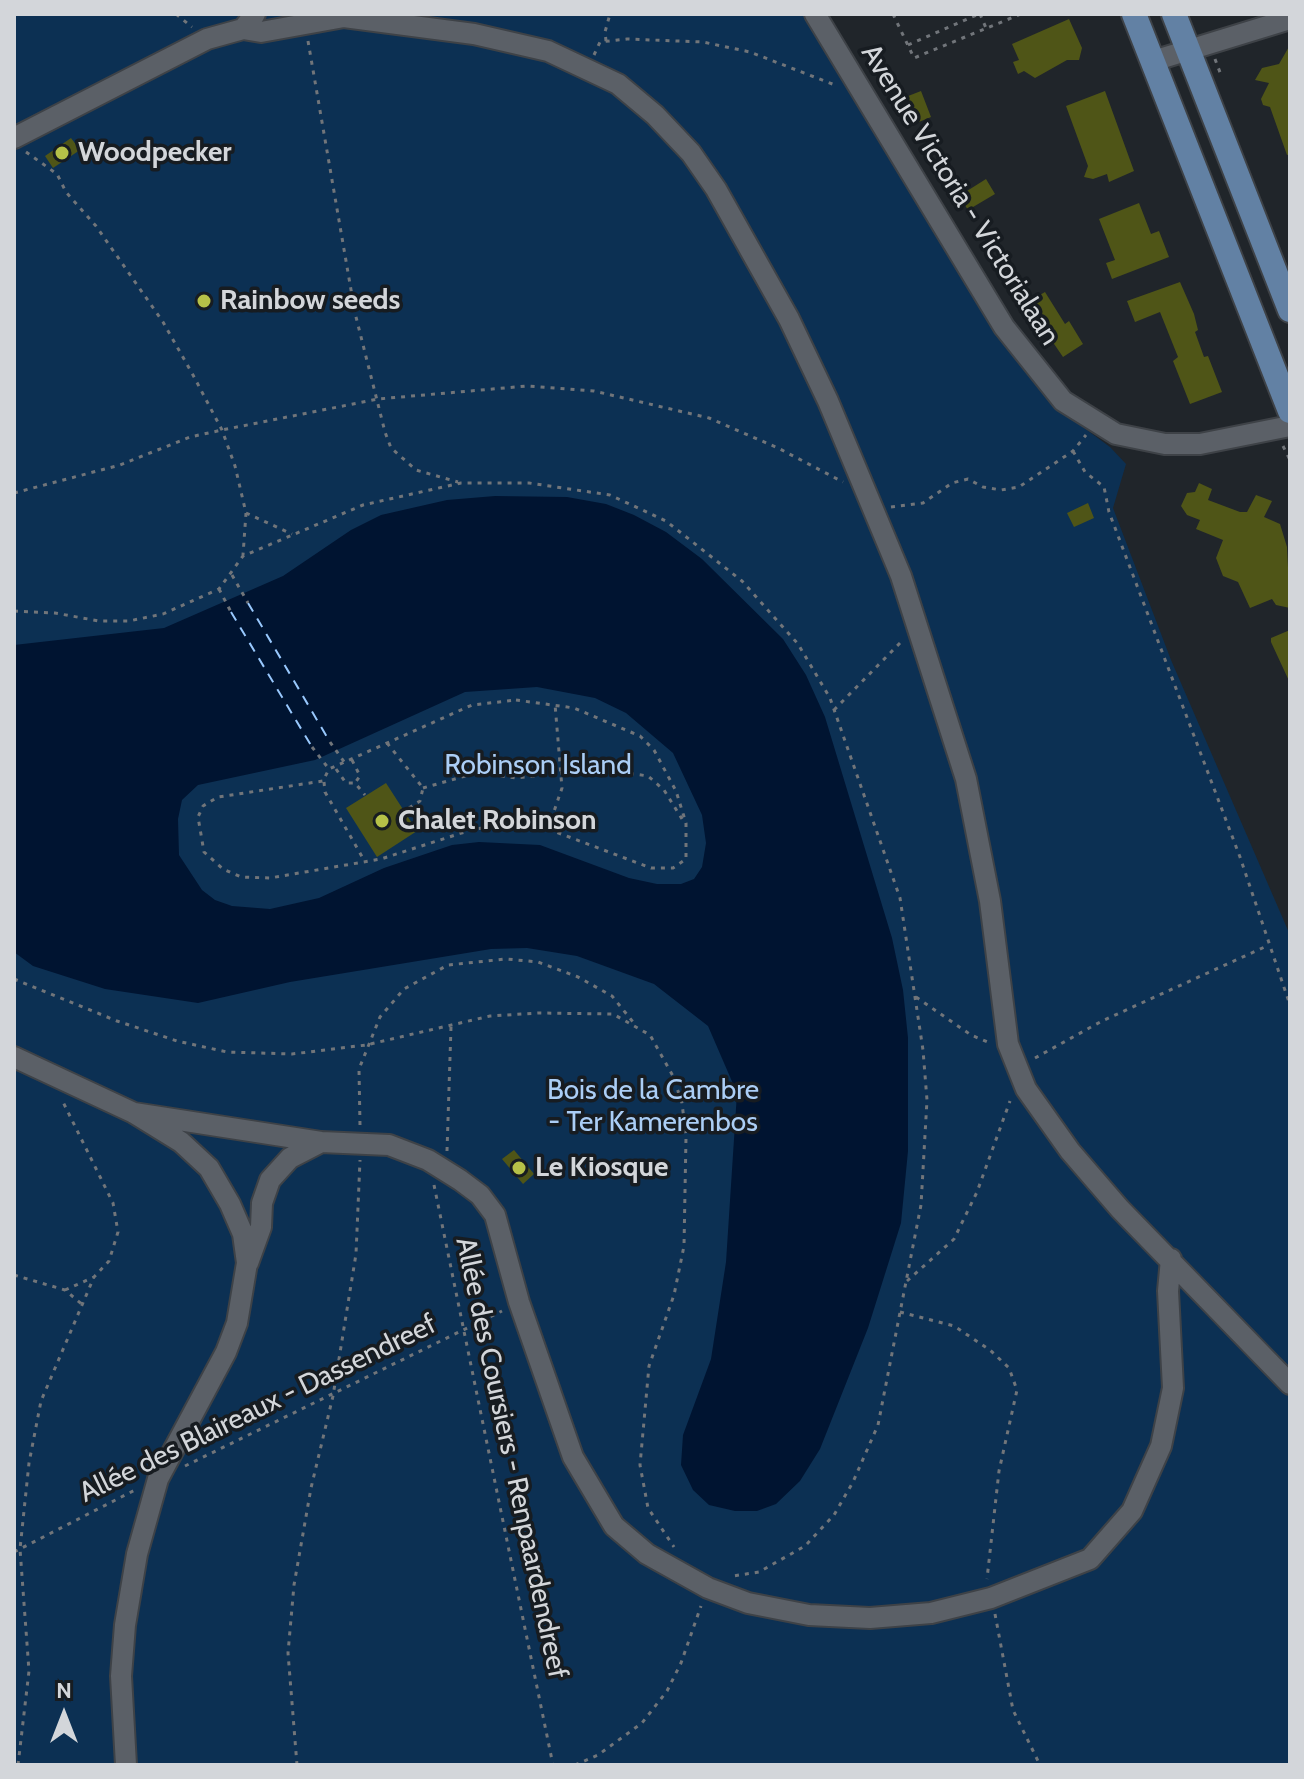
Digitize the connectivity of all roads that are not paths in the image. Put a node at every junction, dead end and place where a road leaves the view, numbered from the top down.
1 (815, 14) edge
2 (1134, 14) edge
3 (1174, 14) edge
4 (342, 16) edge
5 (1290, 19) edge
6 (249, 22) edge
7 (1188, 49) junction
8 (1153, 61) junction
9 (19, 144) edge
10 (1290, 310) edge
11 (1290, 411) edge
12 (1290, 426) edge
13 (14, 1057) edge
14 (134, 1113) junction
15 (262, 1134) junction
16 (321, 1142) junction
17 (270, 1180) junction
18 (1171, 1259) junction
19 (247, 1263) junction
20 (1290, 1384) edge
21 (126, 1765) edge

1 - 12 street, Avenue Victoria - Victorialaan
2 - 8 main road
3 - 7 main road
4 - 6 street
4 - 18 street
5 - 7 street
6 - 9 street
7 - 8 street
7 - 10 main road
8 - 11 main road
13 - 14 street
14 - 15 street
14 - 19 street
15 - 16 street
15 - 17 street
16 - 17 street
16 - 18 street
17 - 19 street
18 - 20 street
19 - 21 street

